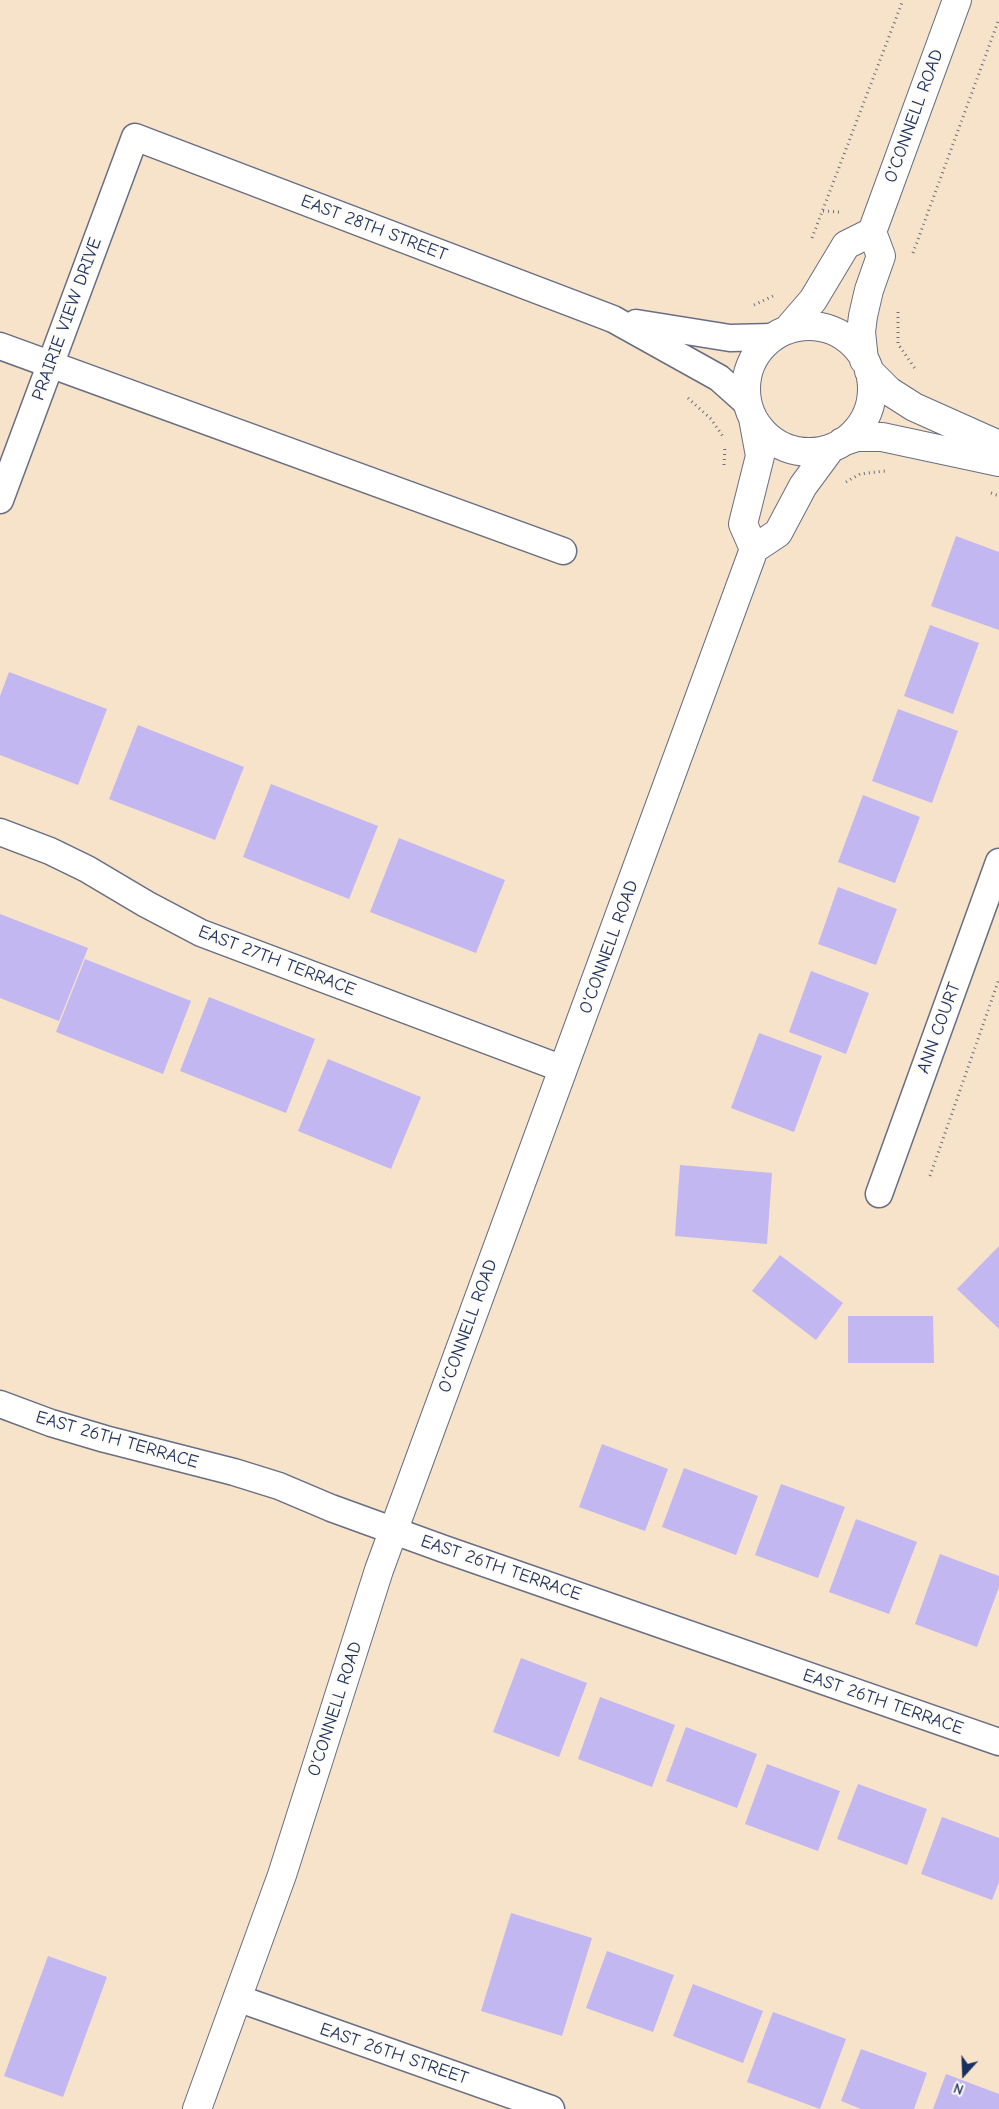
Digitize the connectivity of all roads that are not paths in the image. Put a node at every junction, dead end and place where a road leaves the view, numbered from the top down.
1 (957, 0) edge
2 (135, 138) joint
3 (872, 232) junction
4 (613, 319) junction
5 (781, 334) junction
6 (0, 346) edge
7 (49, 364) junction
8 (867, 365) junction
9 (750, 410) junction
10 (837, 445) junction
11 (999, 445) edge
12 (999, 462) edge
13 (0, 500) edge
14 (754, 549) junction
15 (563, 551) dead end
16 (0, 832) edge
17 (999, 862) edge
18 (564, 1069) junction
19 (879, 1194) dead end
20 (0, 1404) edge
21 (394, 1530) junction
22 (999, 1742) edge
23 (237, 1998) junction
24 (197, 2109) edge
25 (551, 2109) edge

1 - 3 street, O'CONNELL ROAD
2 - 4 street, EAST 28TH STREET
2 - 7 street, PRAIRIE VIEW DRIVE
3 - 5 street
3 - 8 street
4 - 5 street, EAST 28TH STREET
4 - 9 street, EAST 28TH STREET
5 - 8 street
5 - 9 street
6 - 7 street
7 - 13 street, PRAIRIE VIEW DRIVE
7 - 15 street
8 - 10 street
8 - 11 street
9 - 10 street
9 - 14 street
10 - 12 street
10 - 14 street
14 - 18 street, O'CONNELL ROAD
16 - 18 street, EAST 27TH TERRACE
17 - 19 street, ANN COURT
18 - 21 street, O'CONNELL ROAD
20 - 21 street, EAST 26TH TERRACE
21 - 22 street, EAST 26TH TERRACE
21 - 23 street, O'CONNELL ROAD
23 - 24 street, O'CONNELL ROAD
23 - 25 street, EAST 26TH STREET

